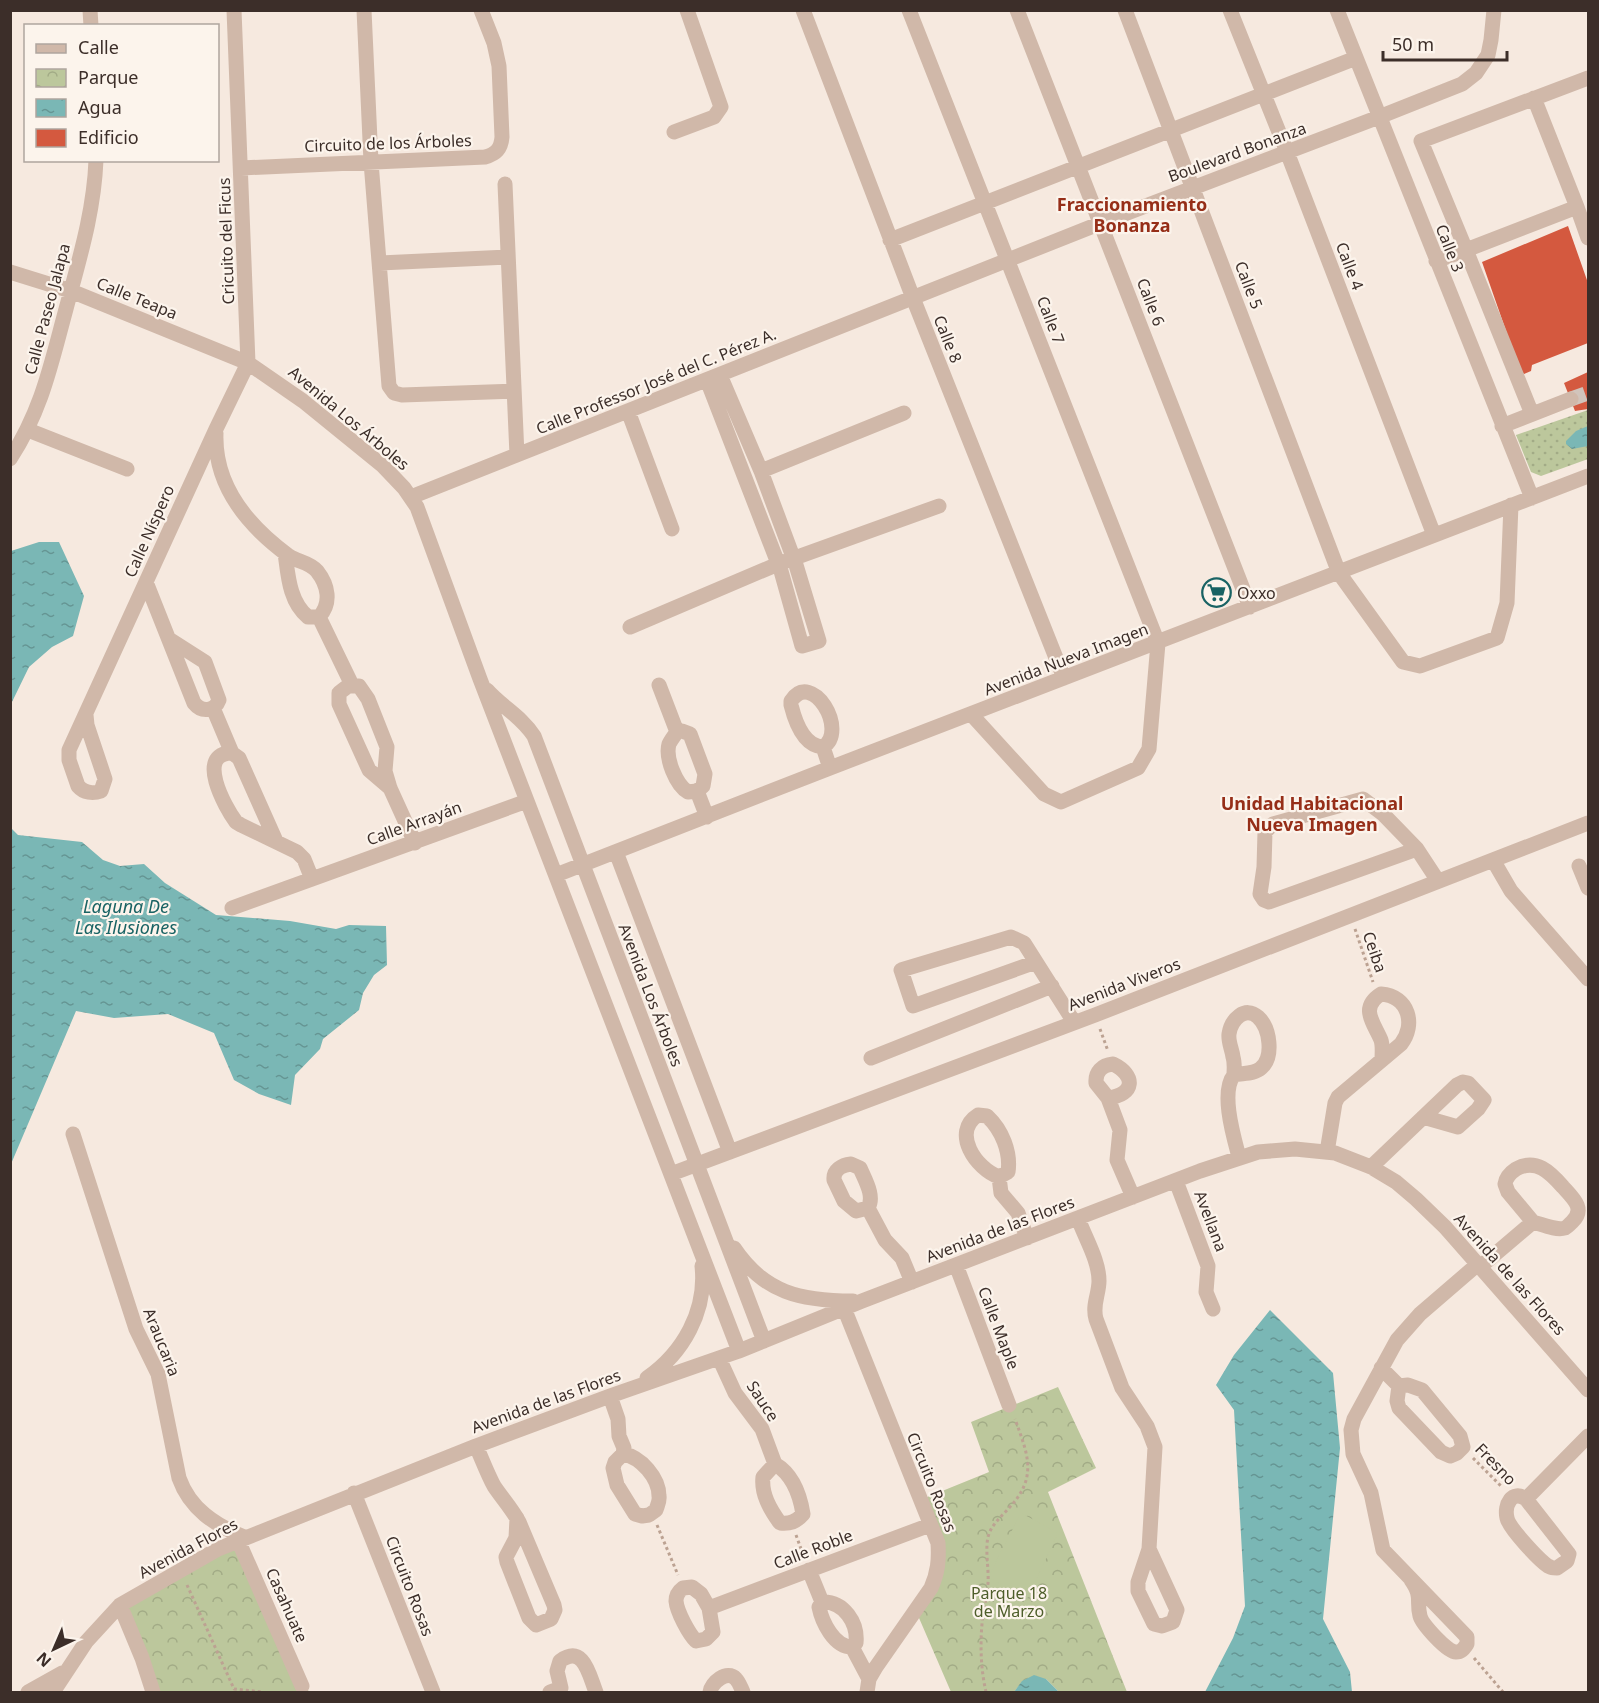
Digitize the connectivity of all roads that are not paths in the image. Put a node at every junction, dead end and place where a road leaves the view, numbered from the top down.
1 (234, 10) edge
2 (364, 10) edge
3 (481, 10) edge
4 (687, 10) edge
5 (804, 10) edge
6 (909, 10) edge
7 (1017, 10) edge
8 (1125, 10) edge
9 (1230, 10) edge
10 (1337, 10) edge
11 (1494, 10) edge
12 (1356, 58) junction
13 (1588, 78) edge
14 (1264, 94) junction
15 (1534, 98) junction
16 (1379, 117) junction
17 (1171, 130) junction
18 (674, 132) dead end
19 (1287, 152) junction
20 (96, 162) edge
21 (371, 162) junction
22 (1079, 166) junction
23 (241, 168) junction
24 (505, 184) dead end
25 (1192, 187) junction
26 (985, 203) junction
27 (1577, 207) junction
28 (1101, 223) junction
29 (1588, 238) edge
30 (890, 240) junction
31 (1466, 250) junction
32 (508, 257) junction
33 (1008, 261) junction
34 (1436, 261) junction
35 (380, 263) junction
36 (10, 272) edge
37 (71, 291) junction
38 (913, 298) junction
39 (248, 363) junction
40 (714, 377) junction
41 (514, 391) junction
42 (1571, 399) tunnel mouth
43 (628, 411) junction
44 (904, 413) dead end
45 (1532, 414) junction
46 (1502, 426) junction
47 (216, 429) junction
48 (28, 430) junction
49 (517, 455) junction
50 (10, 459) edge
51 (127, 469) dead end
52 (1588, 476) edge
53 (763, 477) junction
54 (750, 489) junction
55 (411, 497) junction
56 (1532, 498) junction
57 (939, 506) dead end
58 (1511, 506) junction
59 (672, 528) dead end
60 (1434, 535) junction
61 (285, 553) junction
62 (794, 558) junction
63 (778, 564) junction
64 (1339, 573) junction
65 (146, 582) junction
66 (1250, 607) junction
67 (319, 617) junction
68 (630, 627) dead end
69 (169, 639) junction
70 (1158, 643) junction
71 (1064, 678) junction
72 (480, 679) junction
73 (352, 685) junction
74 (659, 685) dead end
75 (213, 708) junction
76 (972, 714) junction
77 (86, 715) dead end
78 (677, 732) junction
79 (822, 747) dead end
80 (232, 753) junction
81 (830, 768) junction
82 (390, 788) junction
83 (697, 791) junction
84 (527, 801) junction
85 (706, 817) junction
86 (1588, 823) edge
87 (276, 841) junction
88 (415, 843) junction
89 (1417, 849) junction
90 (616, 852) junction
91 (1493, 860) junction
92 (582, 865) junction
93 (1579, 866) dead end
94 (556, 875) junction
95 (312, 879) junction
96 (1438, 881) junction
97 (1588, 888) edge
98 (232, 908) dead end
99 (1036, 962) junction
100 (1588, 979) edge
101 (1052, 986) junction
102 (1074, 1022) junction
103 (871, 1058) dead end
104 (1382, 1060) junction
105 (1234, 1075) dead end
106 (665, 1084) junction
107 (640, 1094) junction
108 (1108, 1098) junction
109 (1423, 1117) dead end
110 (73, 1134) dead end
111 (730, 1152) junction
112 (1327, 1152) junction
113 (1239, 1157) junction
114 (696, 1164) junction
115 (1371, 1167) junction
116 (671, 1174) junction
117 (999, 1177) dead end
118 (1176, 1181) junction
119 (1133, 1197) junction
120 (868, 1208) dead end
121 (714, 1210) junction
122 (1078, 1218) junction
123 (1533, 1222) junction
124 (1027, 1238) junction
125 (699, 1248) junction
126 (956, 1265) junction
127 (1479, 1265) junction
128 (912, 1282) junction
129 (862, 1301) junction
130 (844, 1308) junction
131 (1213, 1310) dead end
132 (764, 1341) junction
133 (739, 1351) junction
134 (719, 1358) junction
135 (1381, 1368) junction
136 (1585, 1380) edge
137 (1399, 1386) junction
138 (613, 1395) junction
139 (1009, 1405) road end
140 (1588, 1436) edge
141 (476, 1446) junction
142 (623, 1454) junction
143 (775, 1464) junction
144 (354, 1493) junction
145 (1519, 1498) road end
146 (517, 1518) junction
147 (930, 1525) junction
148 (241, 1538) junction
149 (1149, 1549) dead end
150 (809, 1570) junction
151 (1411, 1580) junction
152 (822, 1602) junction
153 (120, 1605) junction
154 (709, 1608) junction
155 (852, 1647) junction
156 (65, 1672) junction
157 (302, 1686) dead end
158 (868, 1686) edge
159 (558, 1691) edge
160 (28, 1692) edge
161 (53, 1692) edge
162 (153, 1692) edge
163 (433, 1692) edge
164 (596, 1692) edge
165 (710, 1692) edge
166 (742, 1692) edge

1 - 23 street, Cricuito del Ficus
2 - 21 street
3 - 21 street, Circuito de los Árboles
4 - 18 street
5 - 30 street, Calle 8
6 - 26 street, Calle 7
7 - 22 street, Calle 6
8 - 17 street, Calle 5
9 - 14 street, Calle 4
10 - 12 street, Calle 3
11 - 16 street, Boulevard Bonanza
12 - 14 street
12 - 16 street, Calle 3
13 - 15 street
14 - 17 street
14 - 19 street, Calle 4
15 - 27 street
15 - 31 street
16 - 19 street, Boulevard Bonanza
16 - 34 street, Calle 3
17 - 22 street
17 - 25 street, Calle 5
19 - 25 street, Boulevard Bonanza
19 - 60 street, Calle 4
20 - 37 street, Calle Paseo Jalapa
21 - 23 street, Circuito de los Árboles
21 - 35 street
22 - 26 street
22 - 28 street, Calle 6
23 - 39 street, Cricuito del Ficus
24 - 32 street
25 - 28 street, Boulevard Bonanza
25 - 64 street, Calle 5
26 - 30 street
26 - 33 street, Calle 7
27 - 29 street
27 - 31 street
28 - 33 street, Boulevard Bonanza
28 - 66 street, Calle 6
30 - 38 street, Calle 8
31 - 34 street
31 - 45 street
32 - 35 street
32 - 41 street
33 - 38 street, Boulevard Bonanza
33 - 70 street, Calle 7
34 - 46 street, Calle 3
35 - 41 street
36 - 37 street, Calle Teapa
37 - 39 street, Calle Teapa
37 - 48 street, Calle Paseo Jalapa
38 - 40 street, Calle Professor José del C. Pérez A.
38 - 71 street, Calle 8
39 - 47 street, Calle Níspero
39 - 55 street, Avenida Los Árboles
40 - 43 street, Calle Professor José del C. Pérez A.
40 - 53 street
40 - 54 street
41 - 49 street
42 - 45 street
43 - 49 street, Calle Professor José del C. Pérez A.
43 - 59 street
44 - 53 street
45 - 46 street
46 - 56 street, Calle 3
47 - 61 street
47 - 65 street, Calle Níspero
48 - 50 street, Calle Paseo Jalapa
48 - 51 street
49 - 55 street, Calle Professor José del C. Pérez A.
52 - 56 street, Avenida Nueva Imagen
53 - 54 street
53 - 62 street
54 - 63 street
55 - 72 street, Avenida Los Árboles
56 - 58 street, Avenida Nueva Imagen
57 - 62 street
58 - 60 street, Avenida Nueva Imagen
58 - 64 street, Calle 5
60 - 64 street, Avenida Nueva Imagen
61 - 67 street
61 - 67 street
62 - 63 street
62 - 63 street
63 - 68 street
64 - 66 street, Avenida Nueva Imagen
65 - 69 street
65 - 77 street, Calle Níspero
66 - 70 street, Avenida Nueva Imagen
67 - 73 street
69 - 75 street
69 - 75 street
70 - 71 street, Avenida Nueva Imagen
70 - 76 street
71 - 76 street, Avenida Nueva Imagen
72 - 84 street, Avenida Los Árboles
72 - 92 street, Avenida Los Árboles
73 - 82 street
73 - 82 street
74 - 78 street
75 - 80 street
76 - 81 street, Avenida Nueva Imagen
78 - 83 street
78 - 83 street
79 - 81 street
80 - 87 street
80 - 87 street
81 - 85 street, Avenida Nueva Imagen
82 - 88 street
83 - 85 street
84 - 88 street, Calle Arrayán
84 - 94 street, Avenida Los Árboles
85 - 90 street, Avenida Nueva Imagen
86 - 91 street, Avenida Viveros
87 - 95 street
88 - 95 street, Calle Arrayán
89 - 89 street
89 - 96 street
90 - 92 street, Avenida Nueva Imagen
90 - 111 street
91 - 96 street, Avenida Viveros
91 - 100 street
92 - 94 street, Avenida Nueva Imagen
92 - 106 street, Avenida Los Árboles
93 - 97 street
94 - 107 street, Avenida Los Árboles
95 - 98 street, Calle Arrayán
96 - 102 street, Avenida Viveros
99 - 99 street
99 - 101 street
101 - 102 street
101 - 103 street
102 - 111 street, Avenida Viveros
104 - 104 street
104 - 112 street
105 - 113 street
106 - 107 street
106 - 114 street, Avenida Los Árboles
107 - 116 street, Avenida Los Árboles
108 - 108 street
108 - 119 street
109 - 115 street
110 - 148 street, Araucaria
111 - 114 street, Avenida Viveros
112 - 113 street, Avenida de las Flores
112 - 115 street, Avenida de las Flores
113 - 118 street, Avenida de las Flores
114 - 116 street, Avenida Viveros
114 - 121 street, Avenida Los Árboles
115 - 127 street, Avenida de las Flores
116 - 125 street, Avenida Los Árboles
117 - 124 street
118 - 119 street, Avenida de las Flores
118 - 131 street, Avellana
119 - 122 street, Avenida de las Flores
120 - 128 street
121 - 129 street
121 - 132 street, Avenida Los Árboles
122 - 124 street, Avenida de las Flores
122 - 149 street
123 - 123 street
123 - 127 street
124 - 126 street, Avenida de las Flores
125 - 133 street, Avenida Los Árboles
125 - 138 street
126 - 128 street, Avenida de las Flores
126 - 139 street, Calle Maple
127 - 135 street
127 - 136 street, Avenida de las Flores
128 - 129 street, Avenida de las Flores
129 - 130 street, Avenida de las Flores
130 - 132 street, Avenida de las Flores
130 - 147 street, Circuito Rosas
132 - 133 street, Avenida de las Flores
133 - 134 street, Avenida de las Flores
134 - 138 street, Avenida de las Flores
134 - 143 street, Sauce
135 - 137 street
135 - 151 street
137 - 137 street
138 - 141 street, Avenida de las Flores
138 - 142 street
140 - 145 street
141 - 144 street, Avenida de las Flores
141 - 146 street
142 - 142 street
143 - 143 street, Sauce
144 - 148 street, Avenida Flores
144 - 163 street, Circuito Rosas
146 - 146 street
147 - 150 street, Calle Roble
147 - 158 street, Circuito Rosas
148 - 153 street, Avenida Flores
148 - 157 street, Casahuate
150 - 152 street
150 - 154 street, Calle Roble
151 - 151 street
152 - 155 street
152 - 155 street
153 - 156 street, Avenida Flores
153 - 162 street
154 - 154 street
155 - 158 street
156 - 160 street
156 - 161 street, Avenida Flores
159 - 164 street
165 - 166 street

